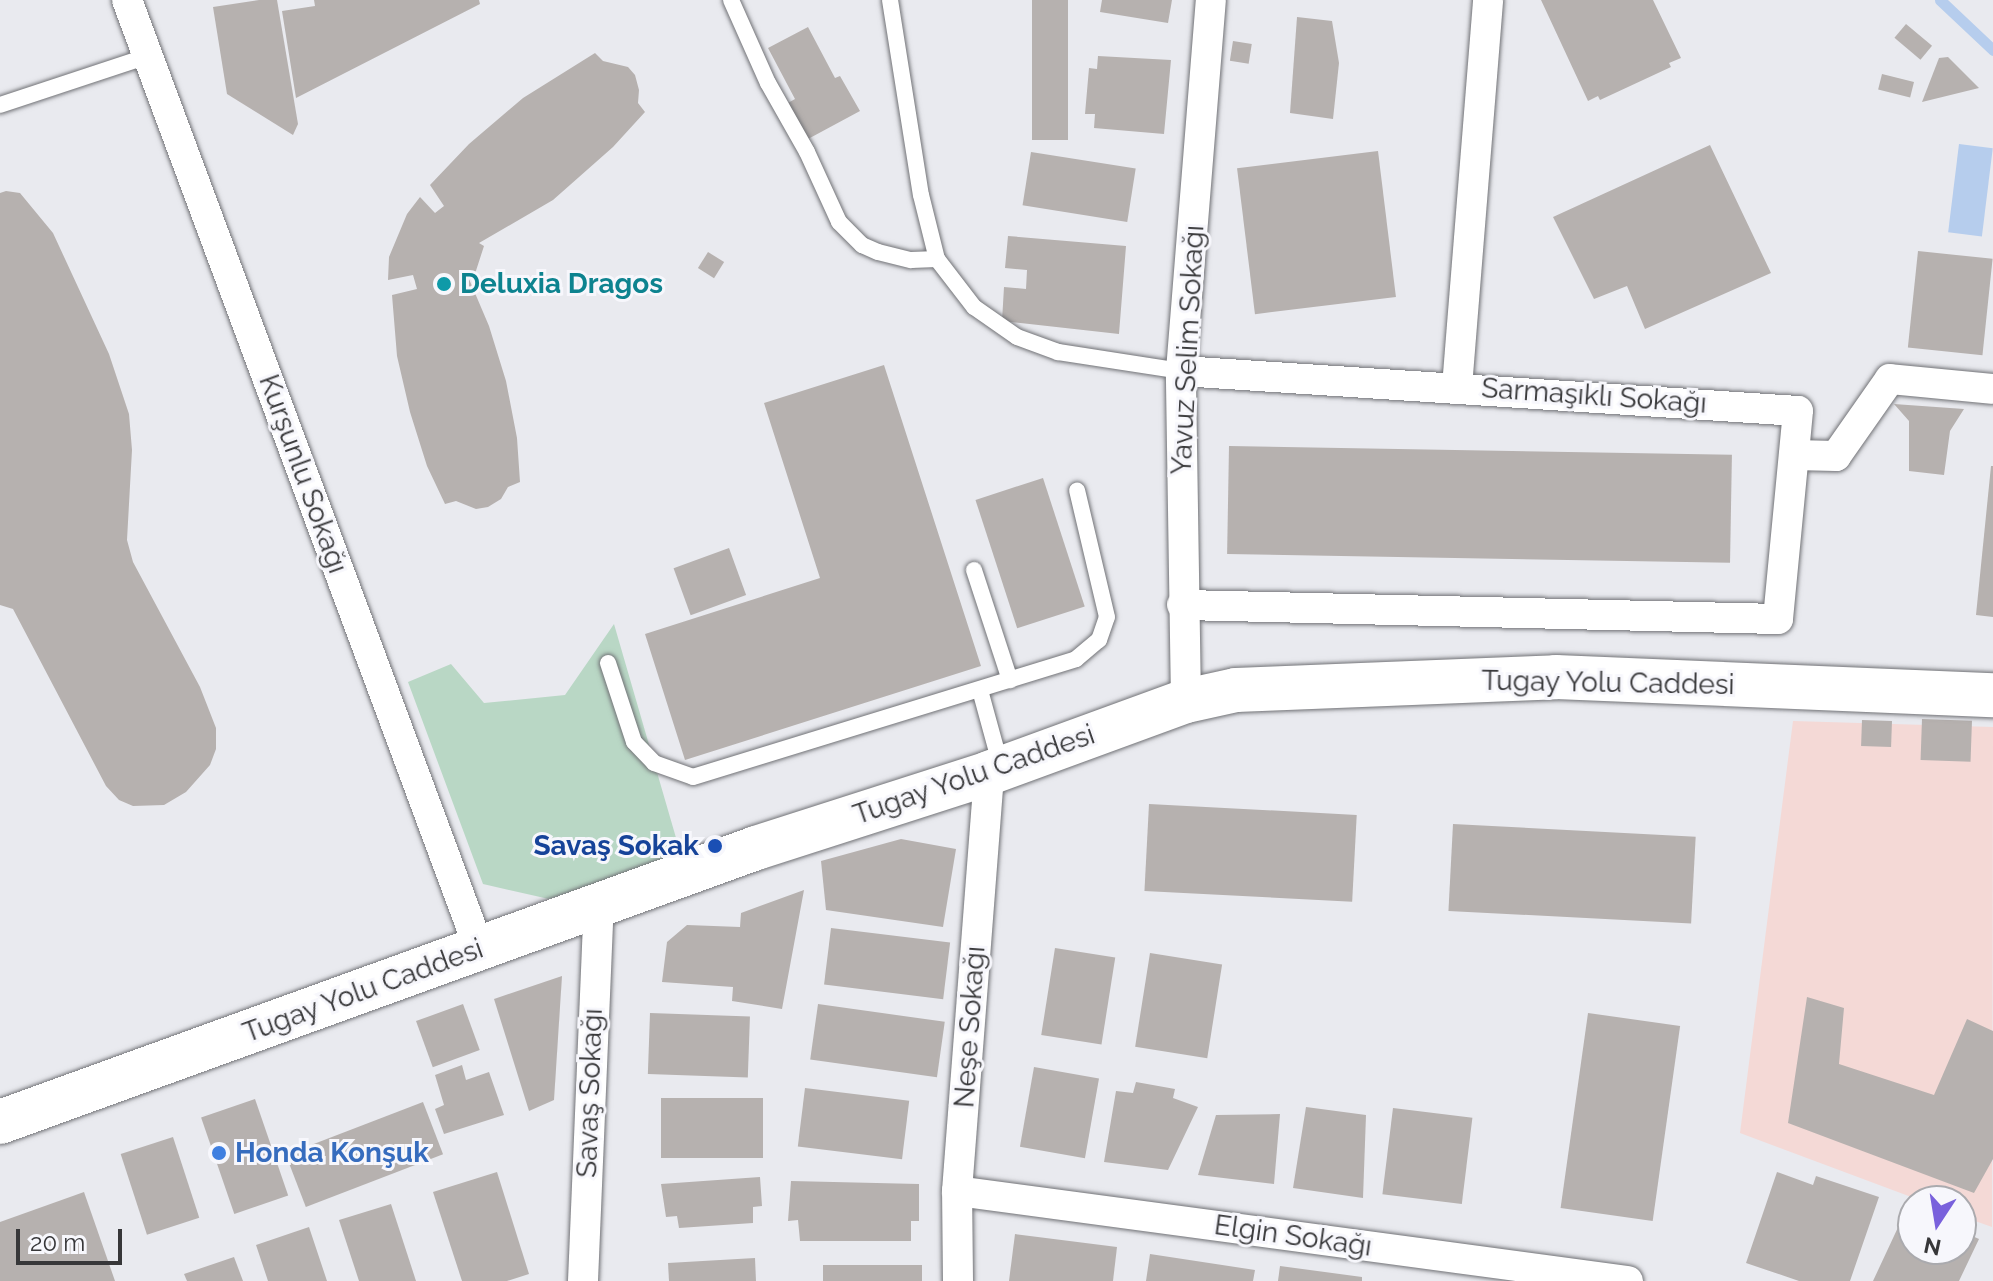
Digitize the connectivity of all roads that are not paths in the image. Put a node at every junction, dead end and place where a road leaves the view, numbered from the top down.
1 (127, 0) edge
2 (731, 0) edge
3 (890, 0) edge
4 (1211, 0) edge
5 (1488, 0) edge
6 (148, 56) junction
7 (0, 105) edge
8 (937, 259) junction
9 (1181, 371) junction
10 (1457, 387) junction
11 (1993, 389) edge
12 (1794, 455) junction
13 (1077, 490) dead end
14 (974, 570) dead end
15 (1182, 605) junction
16 (608, 663) dead end
17 (1010, 680) junction
18 (980, 690) junction
19 (1993, 695) edge
20 (1186, 701) junction
21 (995, 771) junction
22 (599, 905) junction
23 (479, 948) junction
24 (0, 1122) edge
25 (957, 1191) junction
26 (1610, 1280) edge
27 (583, 1281) edge
28 (958, 1281) edge

1 - 6 street, Kurşunlu Sokağı
2 - 8 lane
3 - 8 lane
4 - 9 street, Yavuz Selim Sokağı
5 - 10 street
6 - 7 lane
6 - 23 street, Kurşunlu Sokağı
8 - 9 lane
9 - 10 street, Sarmaşıklı Sokağı
9 - 15 street, Yavuz Selim Sokağı
10 - 12 street, Sarmaşıklı Sokağı
11 - 12 street
12 - 15 street, Sarmaşıklı Sokağı
13 - 17 lane
14 - 17 lane
15 - 20 street, Yavuz Selim Sokağı
16 - 18 lane
17 - 18 lane
18 - 21 lane
19 - 20 main road, Tugay Yolu Caddesi
20 - 21 main road, Tugay Yolu Caddesi
21 - 22 main road, Tugay Yolu Caddesi
21 - 25 street, Neşe Sokağı
22 - 23 main road, Tugay Yolu Caddesi
22 - 27 street, Savaş Sokağı
23 - 24 main road, Tugay Yolu Caddesi
25 - 26 street, Elgin Sokağı
25 - 28 street, Neşe Sokağı

